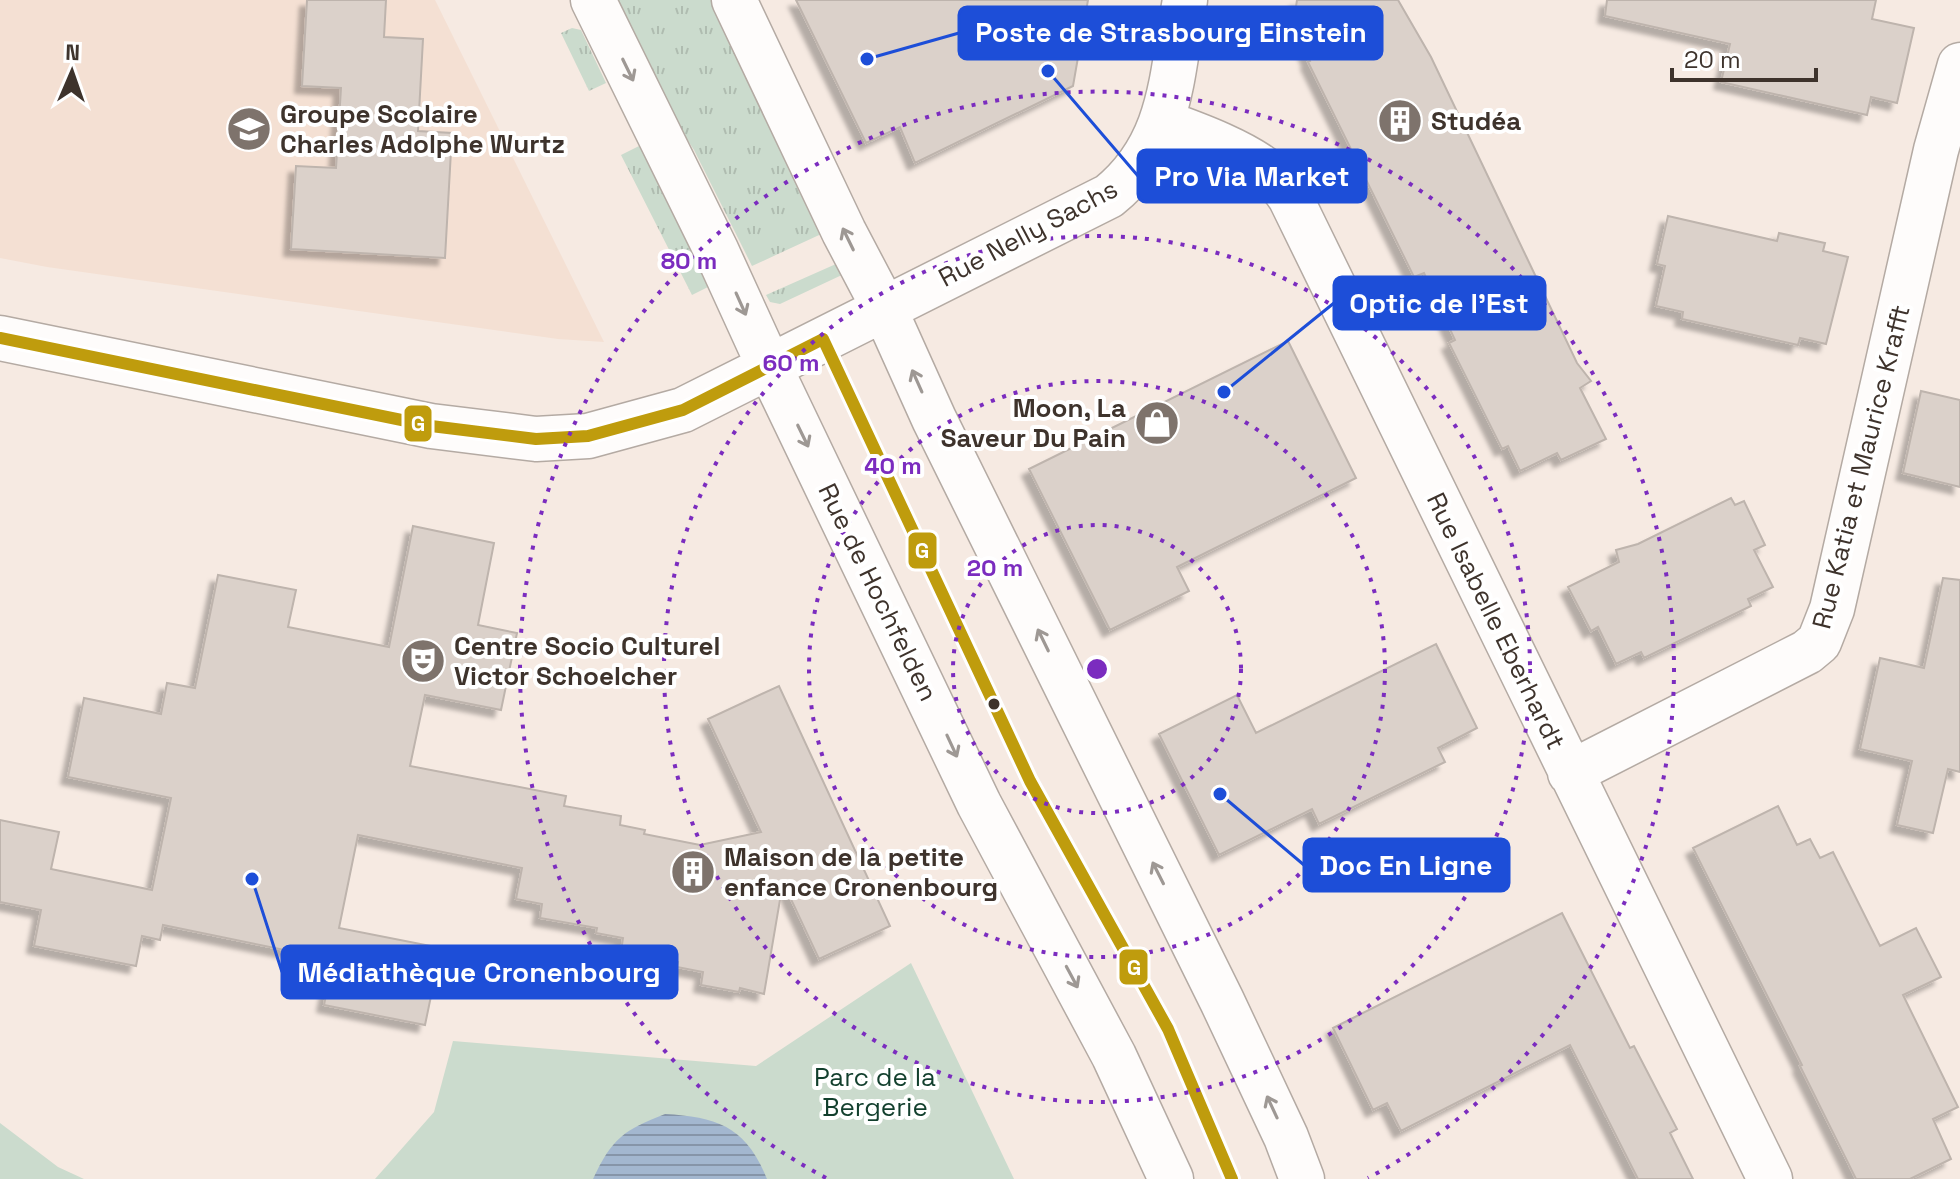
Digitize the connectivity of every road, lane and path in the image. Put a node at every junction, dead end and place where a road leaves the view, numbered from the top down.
1 (593, 0) edge
2 (734, 0) edge
3 (1185, 0) edge
4 (1960, 65) edge
5 (1162, 122) junction
6 (884, 308) junction
7 (0, 338) edge
8 (769, 366) junction
9 (1570, 773) junction
10 (1171, 1179) edge
11 (1302, 1179) edge
12 (1770, 1179) edge

1 -> 8 street, Rue de Hochfelden
6 -> 2 street
3 - 5 street, Rue Nelly Sachs
4 - 9 street, Rue Katia et Maurice Krafft
5 - 6 street, Rue Nelly Sachs
5 - 9 street, Rue Isabelle Eberhardt
6 - 8 street, Rue Nelly Sachs
11 -> 6 street
7 - 8 street, Rue Nelly Sachs
8 -> 10 street, Rue de Hochfelden
9 - 12 street, Rue Isabelle Eberhardt

